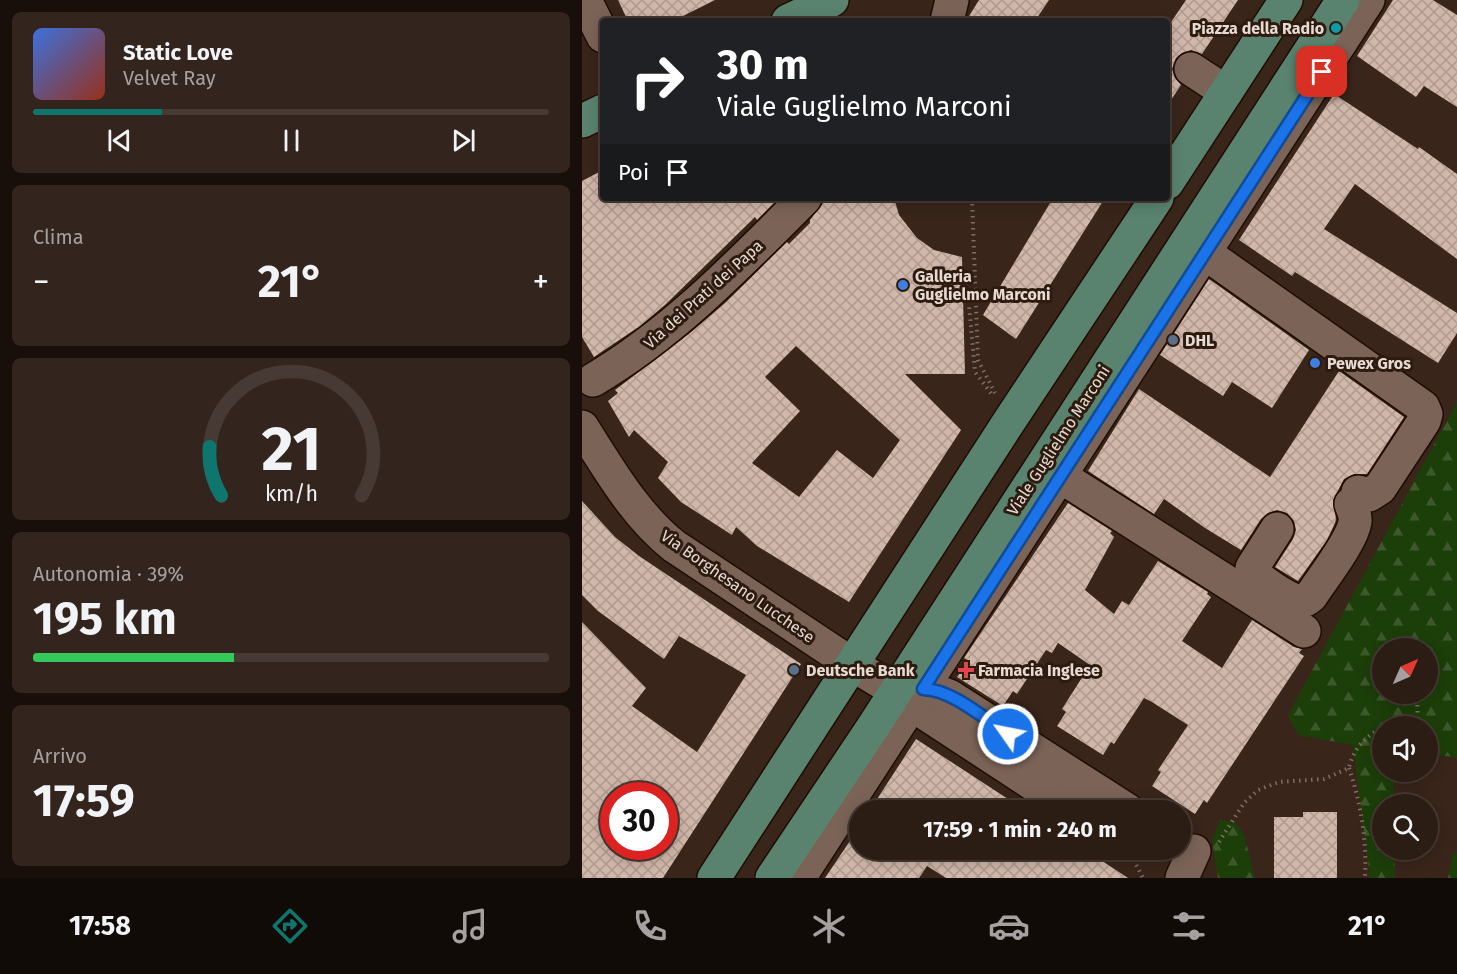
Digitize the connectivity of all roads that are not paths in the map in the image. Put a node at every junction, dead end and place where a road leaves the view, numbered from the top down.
1 (585, 0) edge
2 (832, 0) edge
3 (952, 0) edge
4 (1286, 0) edge
5 (1343, 0) edge
6 (1368, 0) edge
7 (794, 18) edge
8 (948, 18) edge
9 (600, 30) edge
10 (1191, 69) dead end
11 (1226, 92) junction
12 (600, 112) edge
13 (582, 121) edge
14 (1170, 178) edge
15 (802, 201) edge
16 (1155, 201) edge
17 (1205, 253) junction
18 (602, 375) dead end
19 (582, 427) edge
20 (1060, 476) junction
21 (1277, 529) dead end
22 (1304, 631) dead end
23 (852, 665) junction
24 (910, 695) junction
25 (1059, 800) edge
26 (1111, 800) edge
27 (714, 878) edge
28 (772, 878) edge
29 (799, 878) edge

1 - 9 street
2 - 7 main road
3 - 8 street
4 - 11 main road
5 - 24 main road, Viale Guglielmo Marconi
6 - 17 street, Viale Guglielmo Marconi
10 - 11 street
11 - 14 main road
12 - 13 main road
15 - 18 street, Via dei Prati dei Papa
16 - 23 main road
17 - 20 street, Viale Guglielmo Marconi
17 - 21 street
19 - 23 street, Via Borghesano Lucchese
20 - 22 street
20 - 24 street, Viale Guglielmo Marconi
23 - 24 street, Via Borghesano Lucchese
23 - 27 main road
24 - 25 street
24 - 26 street
24 - 28 main road, Viale Guglielmo Marconi
24 - 29 street, Viale Guglielmo Marconi

